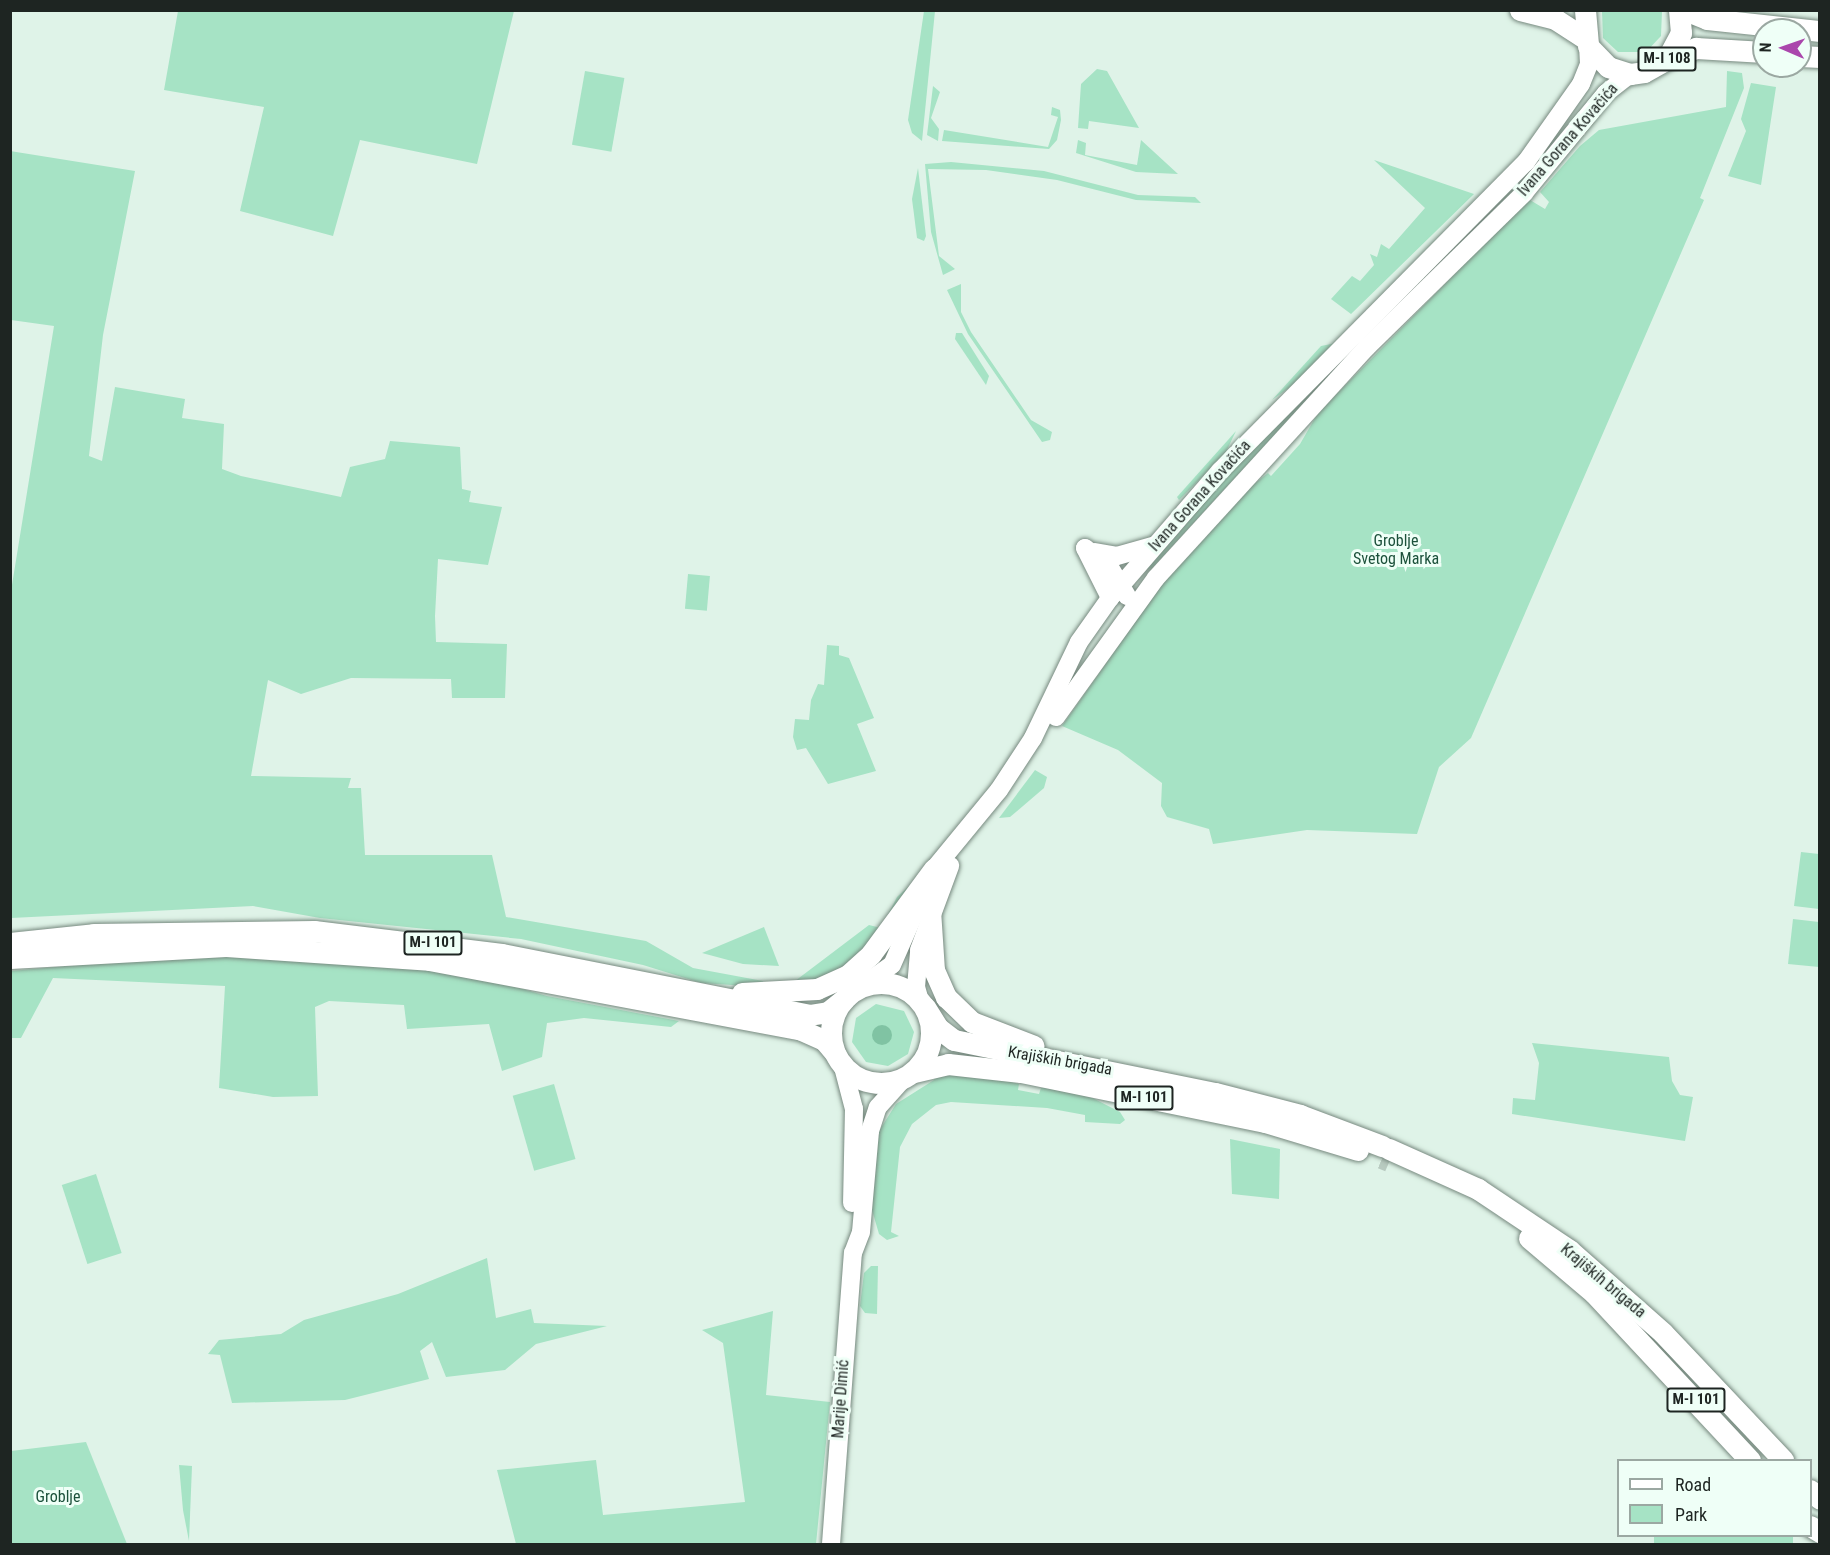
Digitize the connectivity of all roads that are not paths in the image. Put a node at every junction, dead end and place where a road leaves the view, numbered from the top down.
1 (1520, 10) edge
2 (1585, 10) edge
3 (1679, 10) edge
4 (1685, 10) edge
5 (1771, 10) edge
6 (1820, 17) edge
7 (1820, 31) edge
8 (1586, 42) junction
9 (1752, 51) edge
10 (1667, 59) junction
11 (1630, 74) junction
12 (1153, 546) junction
13 (1116, 592) junction
14 (1132, 608) junction
15 (934, 869) junction
16 (930, 910) junction
17 (10, 943) edge
18 (10, 958) edge
19 (863, 985) junction
20 (692, 993) junction
21 (844, 998) junction
22 (923, 1004) junction
23 (839, 1060) junction
24 (1070, 1061) junction
25 (909, 1075) junction
26 (1385, 1153) junction
27 (853, 1253) junction
28 (1748, 1459) edge
29 (1781, 1459) edge
30 (831, 1545) edge

1 - 8 main road, M-I 108
2 - 8 main road
3 - 10 main road, M-I 108
4 - 7 main road
5 - 6 main road
8 - 11 main road, M-I 108
8 - 12 main road, Ivana Gorana Kovačića
9 - 10 main road, M-I 108
10 - 11 main road, M-I 108
11 - 14 main road, Ivana Gorana Kovačića
12 - 13 main road, Ivana Gorana Kovačića
12 - 13 main road
13 - 14 main road
13 - 15 main road, Ivana Gorana Kovačića
14 - 16 main road, Ivana Gorana Kovačića
15 - 19 main road, Ivana Gorana Kovačića
15 - 20 main road
16 - 22 main road, Ivana Gorana Kovačića
16 - 24 main road
17 - 20 main road, M-I 101
18 - 23 main road, M-I 101
19 - 21 main road, M-I 101
19 - 22 main road, M-I 101
20 - 21 main road, M-I 101
21 - 23 main road
22 - 24 main road, Krajiških brigada / M-I 101
22 - 25 main road
23 - 25 main road, M-I 101
23 - 27 main road, Marije Dimić
24 - 26 main road, Krajiških brigada / M-I 101
25 - 26 main road, Krajiških brigada / M-I 101
25 - 27 main road, Marije Dimić
26 - 28 main road, Krajiških brigada / M-I 101
26 - 29 main road, Krajiških brigada / M-I 101
27 - 30 main road, Marije Dimić

